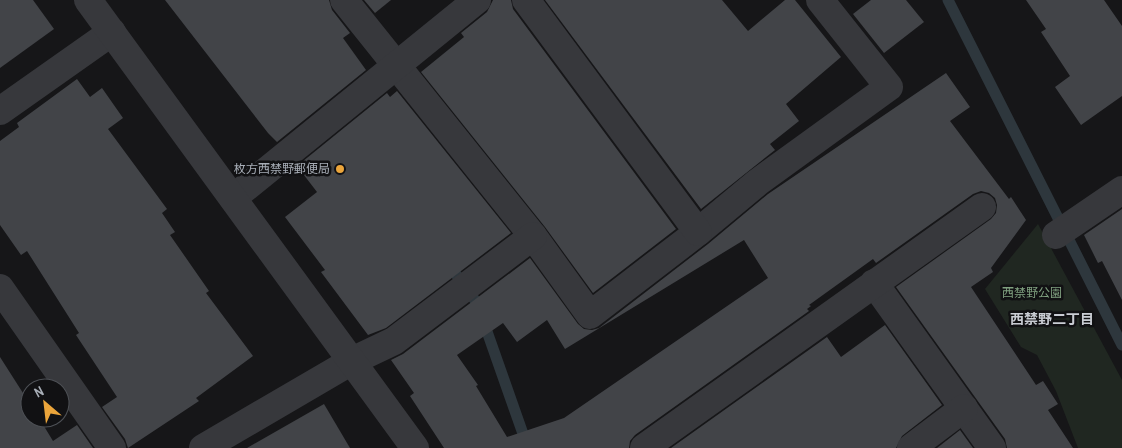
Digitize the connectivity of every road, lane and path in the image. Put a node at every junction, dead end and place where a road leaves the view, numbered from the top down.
1 (88, 0) edge
2 (344, 0) edge
3 (477, 0) edge
4 (526, 0) edge
5 (820, 0) edge
6 (112, 32) junction
7 (397, 65) junction
8 (0, 111) edge
9 (1122, 190) edge
10 (234, 198) junction
11 (982, 207) dead end
12 (1064, 230) dead end
13 (698, 232) junction
14 (533, 236) junction
15 (874, 283) junction
16 (0, 288) edge
17 (352, 361) junction
18 (964, 408) junction
19 (112, 448) edge
20 (203, 448) edge
21 (415, 448) edge
22 (644, 448) edge
23 (911, 448) edge
24 (992, 448) edge

1 - 6 street
2 - 7 street
3 - 7 street
4 - 13 street
5 - 13 street
6 - 8 street
6 - 10 street
7 - 10 street
7 - 14 street
9 - 12 street
10 - 17 street
11 - 15 street
13 - 14 street
14 - 17 street
15 - 18 street
15 - 22 street
16 - 19 street
17 - 20 street
17 - 21 street
18 - 23 street
18 - 24 street

